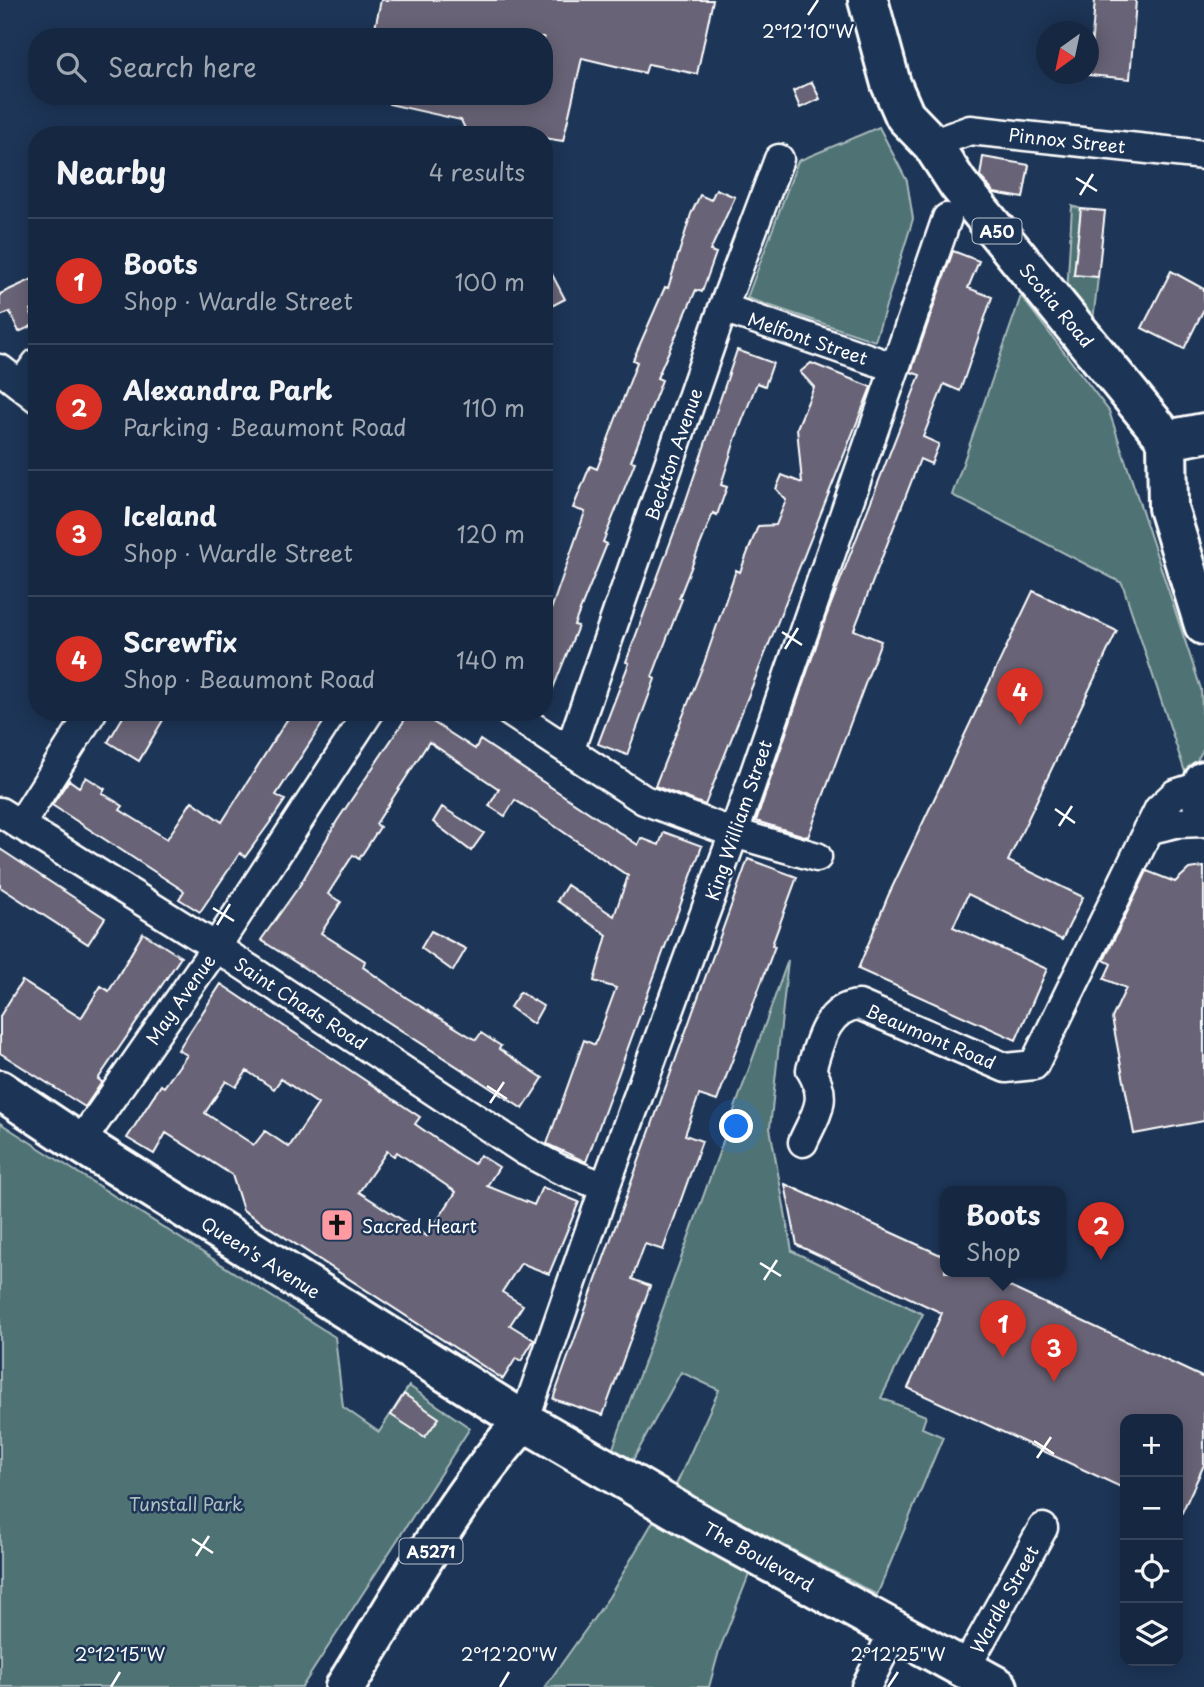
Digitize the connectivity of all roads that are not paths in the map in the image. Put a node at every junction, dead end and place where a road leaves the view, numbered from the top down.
1 (868, 0) edge
2 (932, 144) junction
3 (1204, 155) edge
4 (779, 159) dead end
5 (947, 218) dead end
6 (723, 308) junction
7 (893, 367) junction
8 (1204, 433) edge
9 (1167, 440) junction
10 (1204, 625) edge
11 (85, 721) edge
12 (363, 721) edge
13 (524, 721) edge
14 (569, 749) junction
15 (1204, 793) edge
16 (10, 819) edge
17 (1204, 822) edge
18 (1147, 830) junction
19 (734, 833) junction
20 (817, 857) dead end
21 (216, 947) junction
22 (0, 1090) edge
23 (803, 1142) dead end
24 (80, 1143) junction
25 (605, 1186) junction
26 (524, 1421) junction
27 (1043, 1528) dead end
28 (894, 1631) junction
29 (965, 1669) junction
30 (345, 1687) edge
31 (866, 1687) edge
32 (998, 1687) edge

1 - 2 main road, Scotia Road / A50
2 - 3 street, Pinnox Street
2 - 9 main road, Scotia Road / A50
4 - 6 street, Beckton Avenue
5 - 7 street, King William Street
6 - 7 street, Melfont Street
6 - 14 street, Beckton Avenue
7 - 19 street, King William Street
8 - 9 main road
9 - 10 main road
11 - 16 street
12 - 21 street, May Avenue
13 - 14 street
14 - 19 street
15 - 18 street, Beaumont Road
16 - 21 street, Saint Chads Road
17 - 18 street
18 - 23 street, Beaumont Road
19 - 20 street
19 - 25 street, King William Street
21 - 24 street, May Avenue
21 - 25 street, Saint Chads Road
22 - 24 main road, Queen's Avenue
24 - 26 main road, Queen's Avenue
25 - 26 street, King William Street
26 - 28 main road, The Boulevard
26 - 30 main road, A5271
27 - 29 street, Wardle Street
28 - 29 main road, The Boulevard
28 - 31 street
29 - 32 main road, The Boulevard

